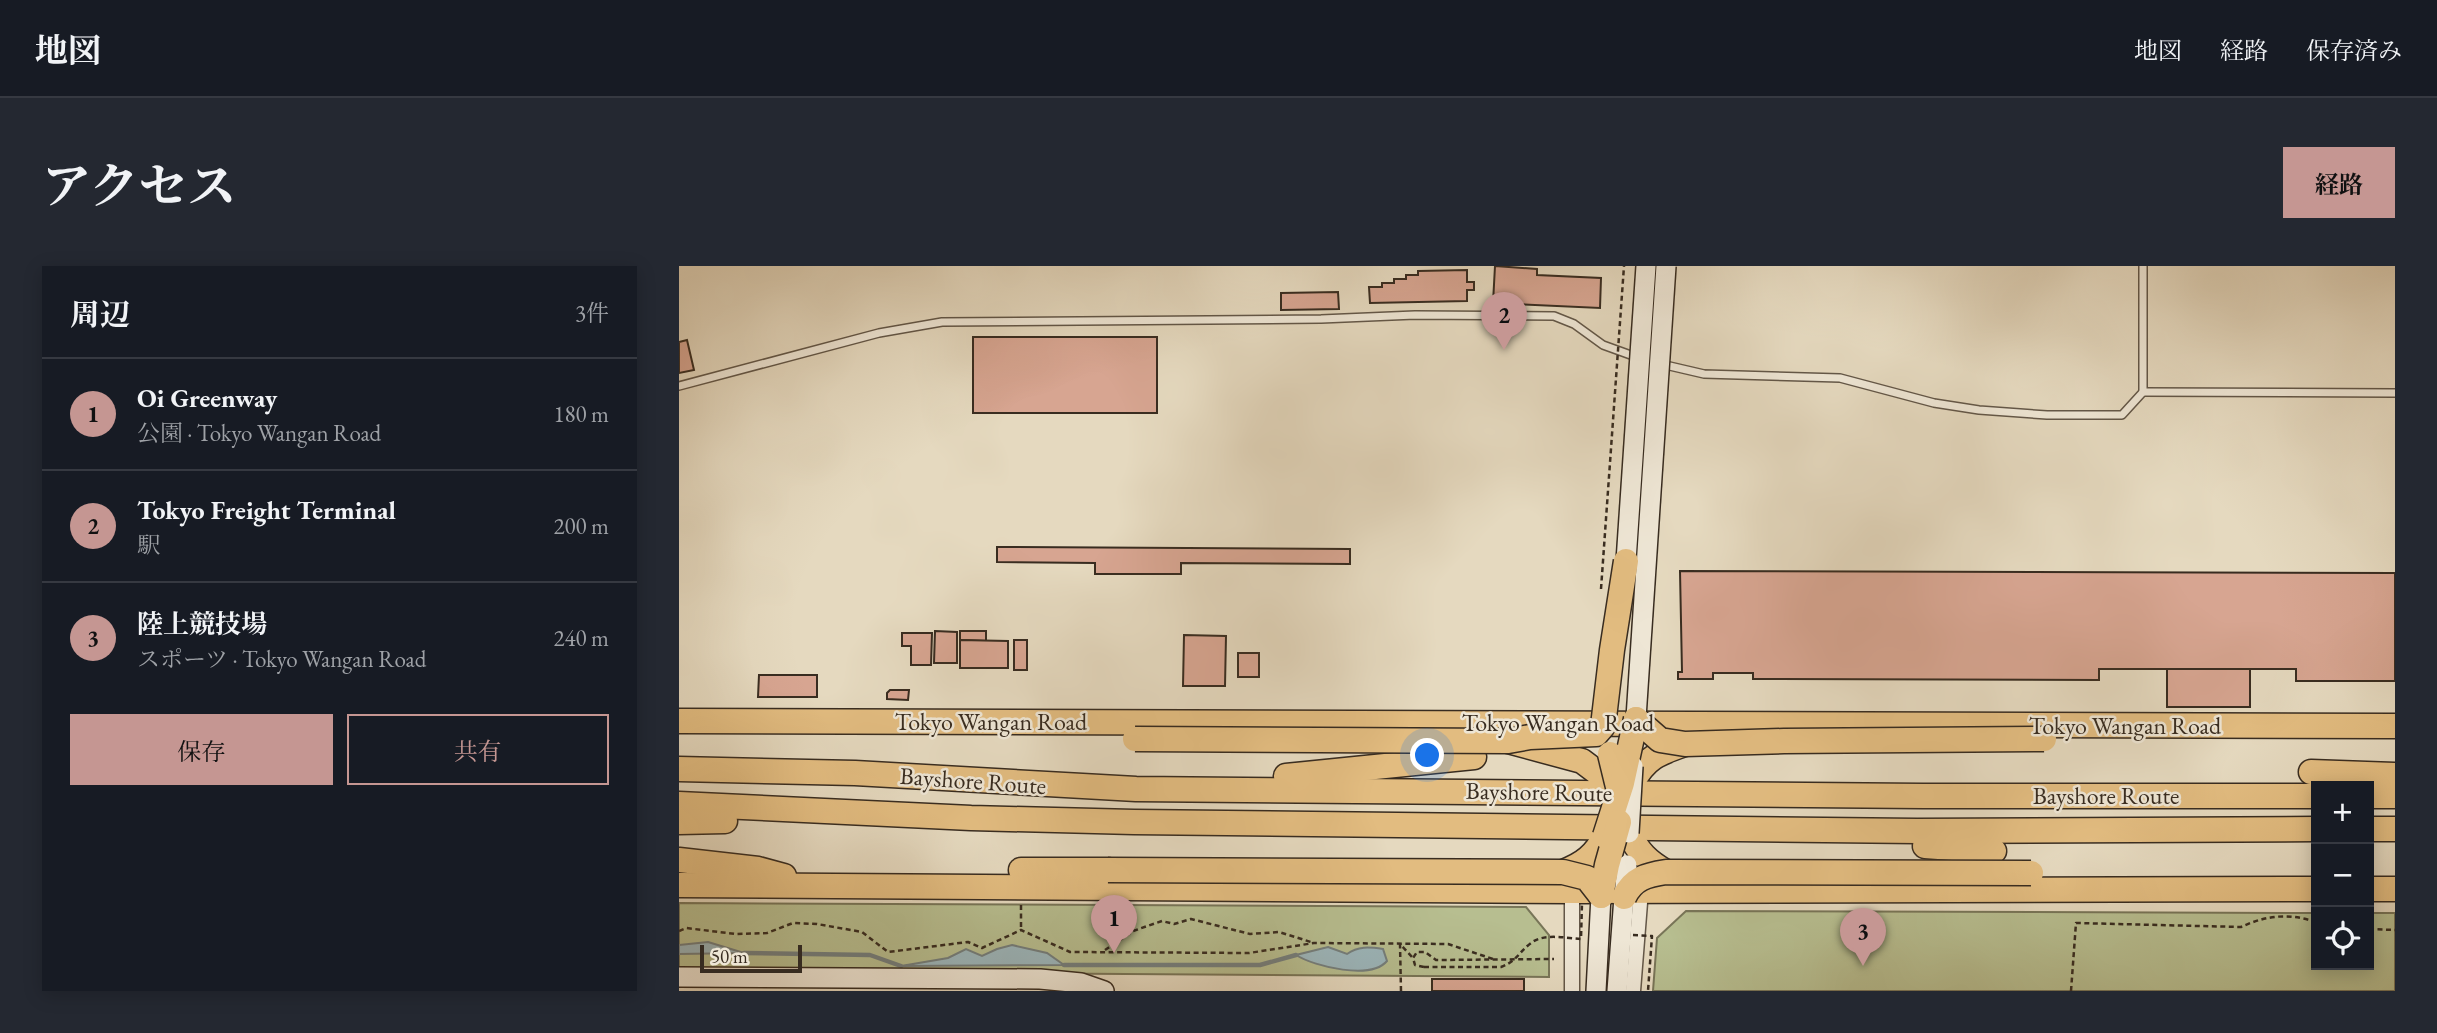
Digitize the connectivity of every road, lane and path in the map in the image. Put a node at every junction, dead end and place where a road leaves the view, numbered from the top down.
1 (1625, 266) edge
2 (1646, 266) edge
3 (1666, 266) edge
4 (2143, 266) edge
5 (679, 386) edge
6 (2143, 392) junction
7 (2395, 393) edge
8 (1626, 561) junction
9 (1601, 595) dead end
10 (1636, 719) junction
11 (679, 721) edge
12 (874, 722) junction
13 (2236, 726) junction
14 (2395, 726) edge
15 (1508, 741) junction
16 (1685, 744) junction
17 (1610, 754) joint
18 (679, 757) edge
19 (1474, 757) dead end
20 (679, 769) edge
21 (855, 773) junction
22 (2395, 775) edge
23 (2340, 781) edge
24 (2311, 784) edge
25 (1136, 789) junction
26 (2374, 796) edge
27 (2395, 796) edge
28 (679, 804) edge
29 (1618, 810) junction
30 (971, 818) junction
31 (679, 821) edge
32 (1710, 829) junction
33 (2311, 829) edge
34 (2374, 829) edge
35 (2395, 829) edge
36 (1994, 850) dead end
37 (679, 860) edge
38 (1627, 865) joint
39 (758, 869) junction
40 (1108, 870) junction
41 (1666, 872) junction
42 (679, 886) edge
43 (822, 886) junction
44 (2311, 889) edge
45 (2374, 889) edge
46 (2395, 889) edge
47 (1597, 890) junction
48 (2215, 890) junction
49 (1013, 894) junction
50 (2311, 920) edge
51 (2374, 929) edge
52 (1021, 930) junction
53 (2395, 930) edge
54 (679, 932) edge
55 (1633, 935) dead end
56 (1314, 943) junction
57 (1400, 944) junction
58 (1104, 951) junction
59 (888, 952) junction
60 (1413, 958) junction
61 (884, 959) dead end
62 (1554, 959) dead end
63 (1496, 960) junction
64 (679, 977) edge
65 (1104, 991) edge
66 (1401, 991) edge
67 (1572, 991) edge
68 (1596, 991) edge
69 (1617, 991) edge
70 (1633, 991) edge
71 (1648, 991) edge
72 (2071, 991) edge

1 - 9 path, bridge
2 - 8 street, bridge
3 - 10 street, bridge
4 - 6 lane
5 - 6 lane
6 - 7 lane
8 - 15 highway, bridge
8 - 17 street, bridge
10 - 16 highway, bridge
10 - 29 highway, bridge
11 - 12 highway, Tokyo Wangan Road
12 - 13 highway, Tokyo Wangan Road
12 - 15 highway, bridge
13 - 14 highway, Tokyo Wangan Road
13 - 16 highway, bridge
15 - 29 highway
16 - 29 highway, bridge
17 - 29 highway, bridge
18 - 21 highway
19 - 25 highway
20 - 21 highway, Bayshore Route
21 - 25 highway, Bayshore Route
22 - 23 highway, Bayshore Route
24 - 25 highway, Bayshore Route
26 - 27 highway
28 - 30 highway, Bayshore Route
29 - 38 highway
29 - 41 highway
29 - 47 highway, bridge
29 - 47 highway
30 - 31 highway
30 - 32 highway, Bayshore Route
32 - 33 highway, Bayshore Route
32 - 36 highway
34 - 35 highway
37 - 39 highway
38 - 47 street, bridge
39 - 40 highway
39 - 43 highway
40 - 47 highway, bridge
40 - 49 highway
41 - 47 highway, bridge
41 - 48 highway, bridge
42 - 43 highway
43 - 49 highway
44 - 48 highway
45 - 46 highway
47 - 48 highway
47 - 49 highway
47 - 60 path, bridge
47 - 67 street
47 - 68 street
47 - 69 street
47 - 70 street
49 - 52 path
50 - 72 path
51 - 53 path
52 - 58 path
52 - 59 path
54 - 59 path
55 - 71 path, bridge
56 - 57 path
56 - 58 path
56 - 58 path
57 - 60 path
57 - 63 path
57 - 66 path
59 - 61 path
60 - 63 path
62 - 63 path
64 - 65 street

